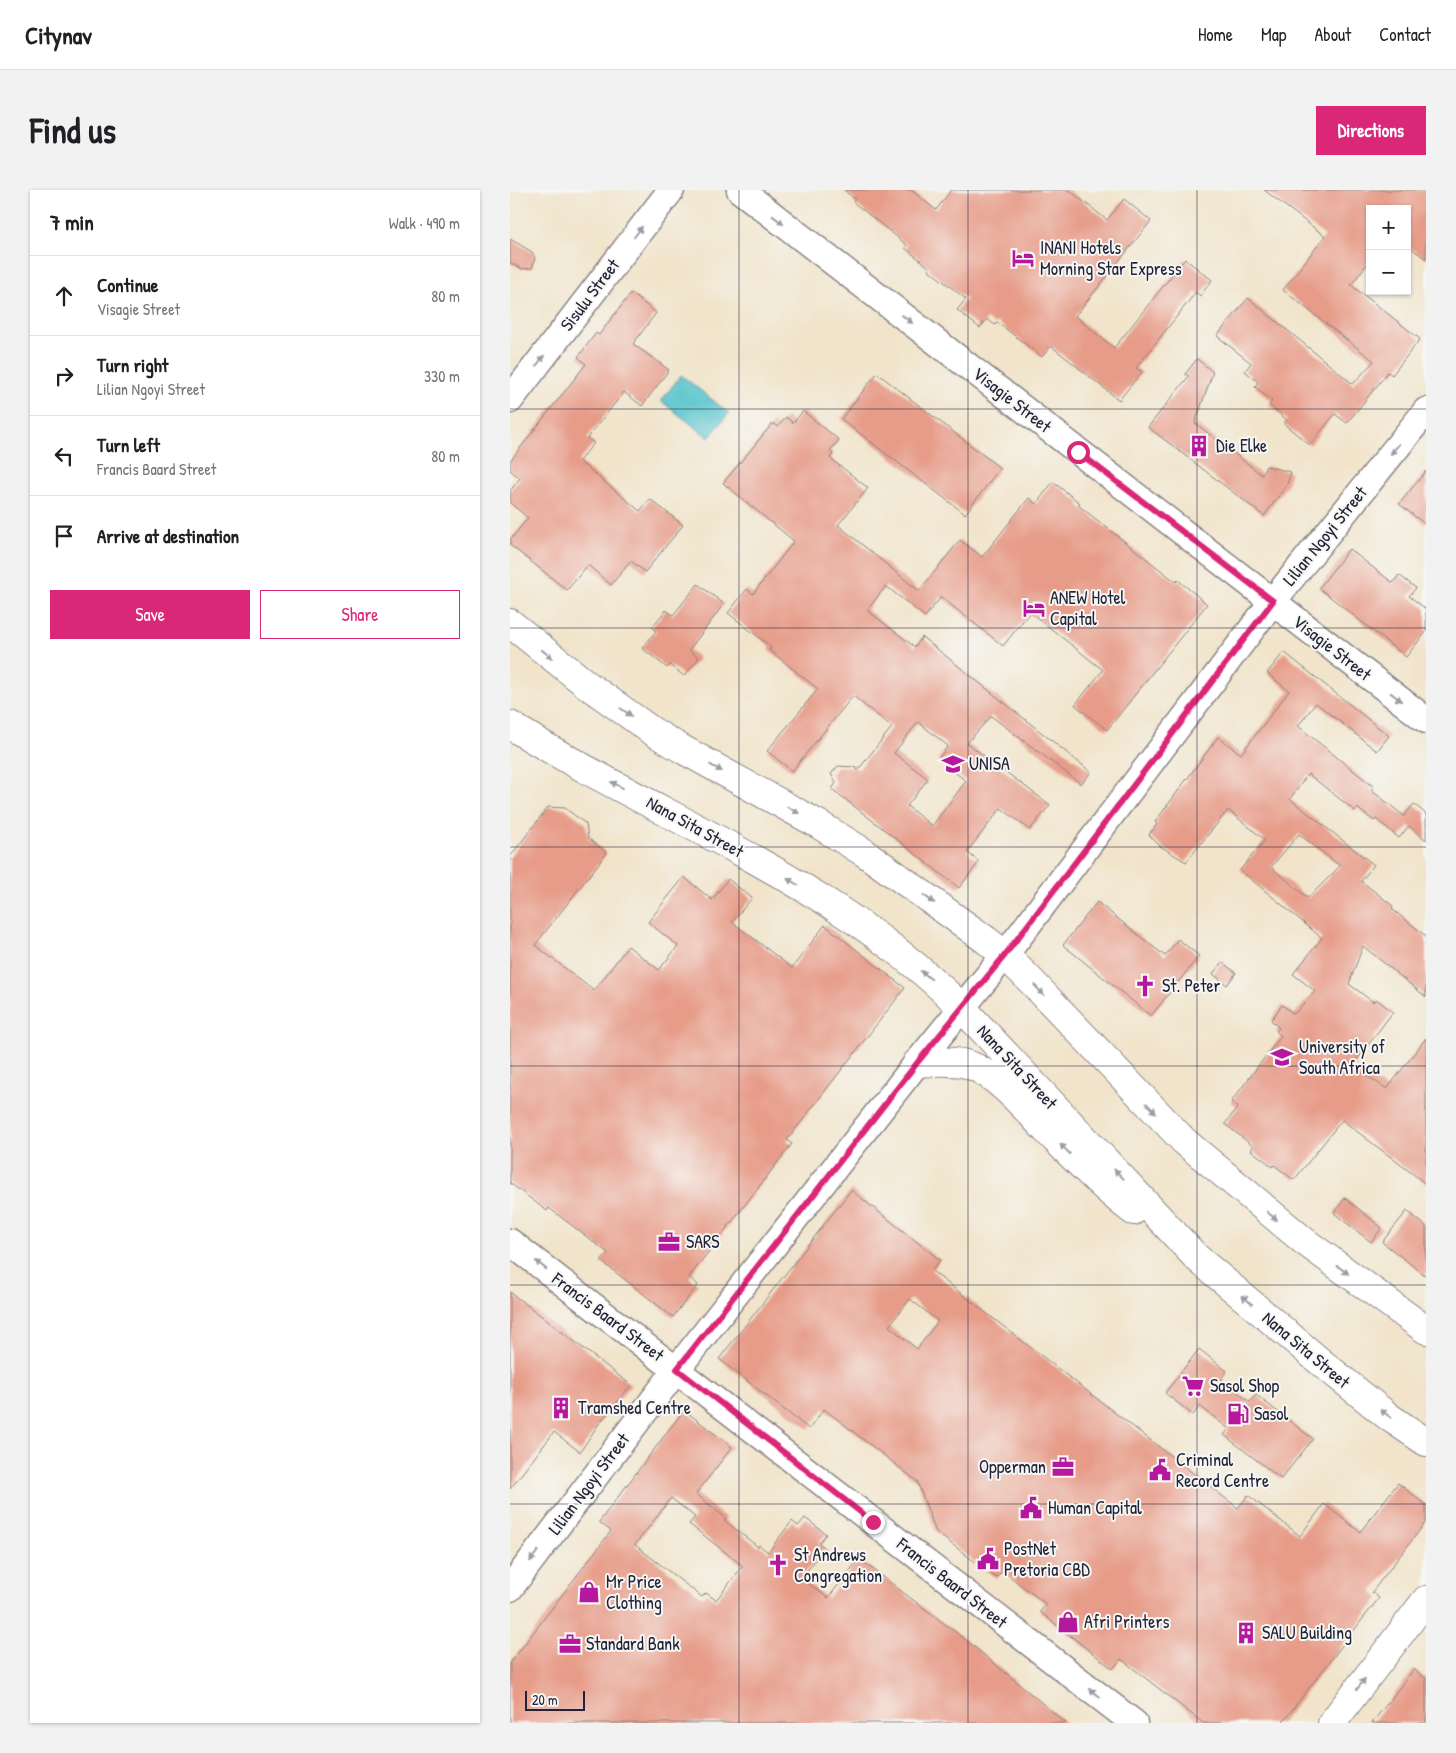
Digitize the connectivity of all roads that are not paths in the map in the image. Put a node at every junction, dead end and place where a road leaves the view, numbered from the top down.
1 (671, 190) edge
2 (740, 190) edge
3 (510, 400) edge
4 (1426, 411) edge
5 (1273, 601) junction
6 (510, 623) edge
7 (1426, 720) edge
8 (510, 725) edge
9 (1005, 955) junction
10 (962, 1008) junction
11 (917, 1063) junction
12 (510, 1242) edge
13 (1197, 1258) junction
14 (1426, 1330) edge
15 (677, 1369) junction
16 (1426, 1442) edge
17 (510, 1588) edge
18 (1426, 1600) edge
19 (1134, 1723) edge
20 (1332, 1723) edge

3 -> 1 street, Sisulu Street
2 -> 5 street, Visagie Street
4 -> 5 street, Lilian Ngoyi Street
5 -> 7 street, Visagie Street
5 - 9 street, Lilian Ngoyi Street
6 -> 9 main road
10 -> 8 main road, Nana Sita Street
9 - 10 street, Lilian Ngoyi Street
9 -> 14 main road
10 - 11 street, Lilian Ngoyi Street
13 -> 10 main road, Nana Sita Street
13 -> 11 main road
11 - 15 street, Lilian Ngoyi Street
15 -> 12 street, Francis Baard Street
16 -> 13 main road, Nana Sita Street
15 -> 17 street, Lilian Ngoyi Street
19 -> 15 street, Francis Baard Street
20 -> 18 main road

